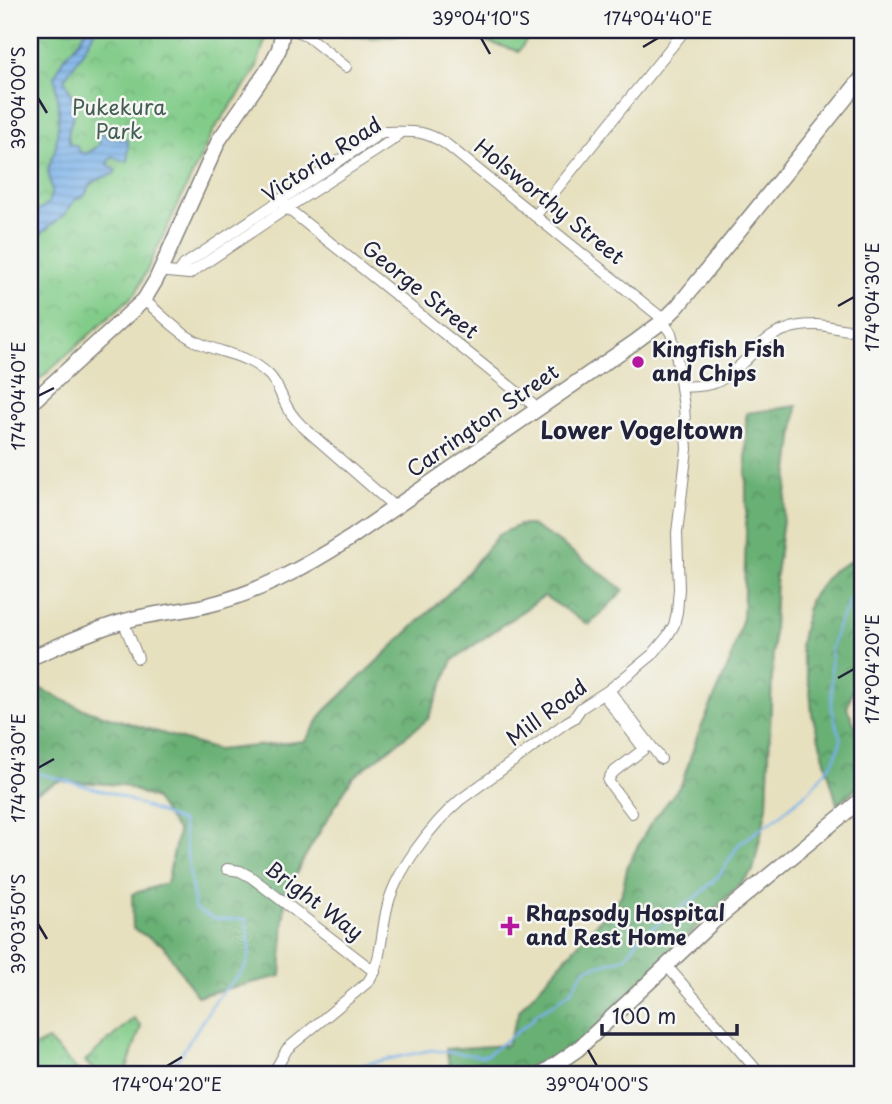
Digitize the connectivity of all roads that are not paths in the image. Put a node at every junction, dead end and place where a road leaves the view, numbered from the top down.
1 (283, 30) edge
2 (295, 30) edge
3 (685, 30) edge
4 (346, 67) dead end
5 (862, 78) edge
6 (402, 132) junction
7 (280, 199) junction
8 (287, 208) junction
9 (535, 216) junction
10 (159, 269) junction
11 (179, 272) junction
12 (144, 300) junction
13 (663, 321) junction
14 (862, 325) edge
15 (681, 387) junction
16 (30, 404) edge
17 (536, 410) junction
18 (393, 508) junction
19 (123, 621) junction
20 (30, 658) edge
21 (138, 658) dead end
22 (606, 692) junction
23 (662, 759) dead end
24 (862, 799) edge
25 (632, 813) dead end
26 (227, 869) dead end
27 (666, 965) junction
28 (375, 972) junction
29 (273, 1074) edge
30 (542, 1074) edge
31 (761, 1074) edge

1 - 10 main road
2 - 4 street
3 - 9 street
5 - 13 main road, Carrington Street
6 - 7 street, Victoria Road
6 - 8 street, Victoria Road
6 - 9 street, Holsworthy Street
7 - 8 street, George Street
7 - 11 street, Victoria Road
8 - 11 street, Victoria Road
8 - 17 street, George Street
9 - 13 street, Holsworthy Street
10 - 11 street, Victoria Road
10 - 12 main road
12 - 16 main road
12 - 18 street
13 - 15 street, Mill Road
13 - 17 main road, Carrington Street
14 - 15 street
15 - 22 street, Mill Road
17 - 18 main road, Carrington Street
18 - 19 main road, Carrington Street
19 - 20 main road, Carrington Street
19 - 21 street
22 - 23 street
22 - 25 street
22 - 28 street, Mill Road
24 - 27 main road
26 - 28 street, Bright Way
27 - 30 main road
27 - 31 street
28 - 29 street

